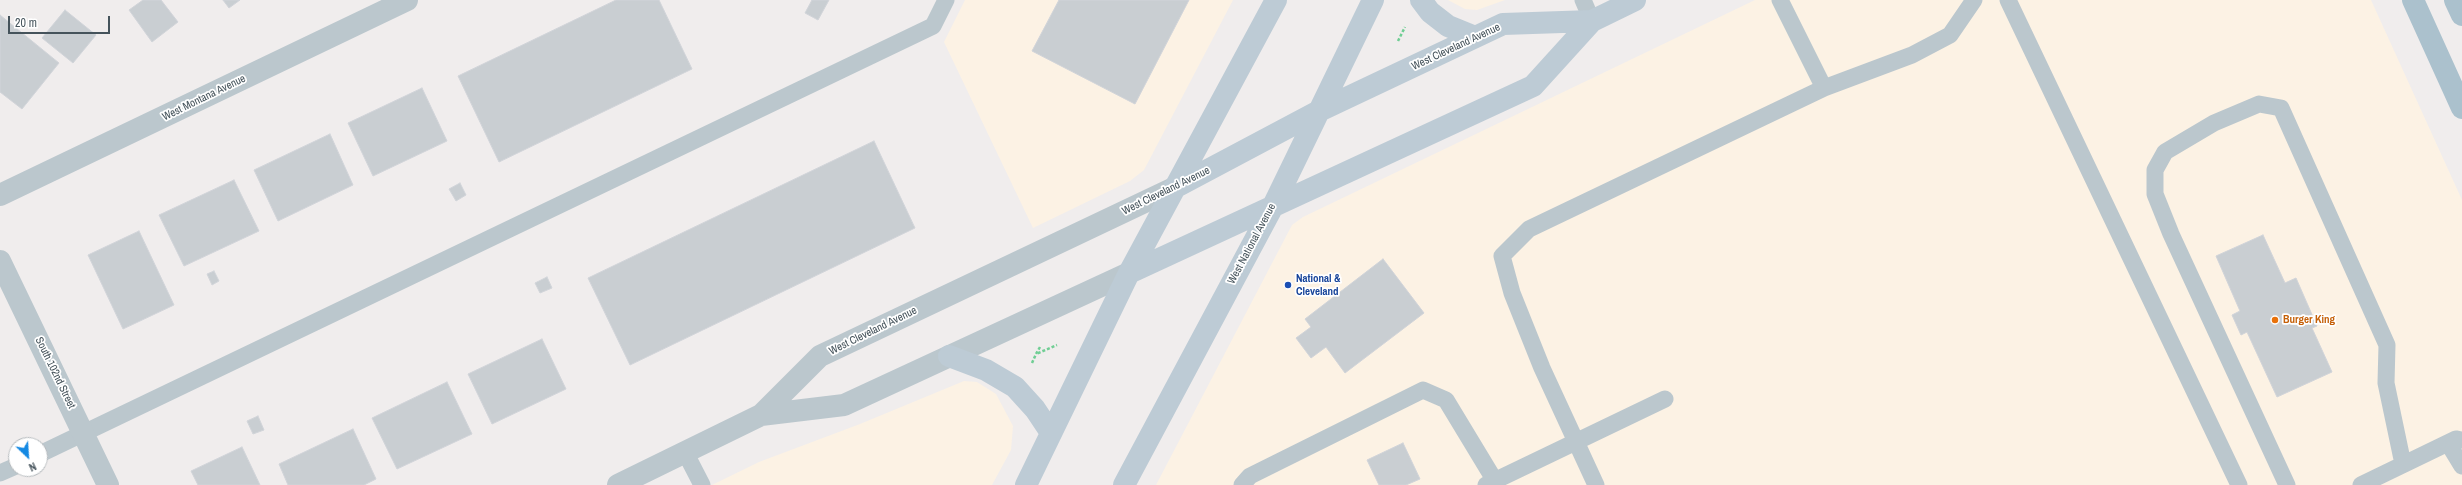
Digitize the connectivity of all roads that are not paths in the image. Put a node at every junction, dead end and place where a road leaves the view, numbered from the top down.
1 (407, 0) edge
2 (946, 0) edge
3 (1276, 0) edge
4 (1373, 0) edge
5 (1421, 0) edge
6 (1583, 0) edge
7 (1635, 0) edge
8 (1780, 0) edge
9 (1974, 0) edge
10 (2008, 0) edge
11 (2413, 0) edge
12 (2455, 0) edge
13 (385, 5) edge
14 (2462, 15) edge
15 (1592, 21) junction
16 (1475, 37) junction
17 (1824, 88) junction
18 (2462, 108) edge
19 (1319, 111) junction
20 (1174, 188) junction
21 (0, 195) edge
22 (1273, 206) junction
23 (0, 261) edge
24 (1128, 273) junction
25 (949, 356) junction
26 (1665, 399) dead end
27 (761, 415) junction
28 (84, 433) junction
29 (1051, 434) junction
30 (2457, 437) edge
31 (1576, 441) junction
32 (48, 450) edge
33 (685, 452) junction
34 (2403, 464) junction
35 (2462, 466) edge
36 (1490, 483) edge
37 (108, 485) edge
38 (618, 485) edge
39 (702, 485) edge
40 (1026, 485) edge
41 (1124, 485) edge
42 (1242, 485) edge
43 (1596, 485) edge
44 (2239, 485) edge
45 (2287, 485) edge
46 (2361, 485) edge

1 - 13 street, West Montana Avenue
2 - 28 lane
3 - 20 main road
4 - 19 main road, West National Avenue
5 - 16 main road
6 - 15 lane
7 - 15 main road, West Cleveland Avenue
8 - 17 lane
9 - 17 lane
10 - 44 lane
11 - 18 main road
12 - 14 main road
13 - 21 street, West Montana Avenue
15 - 16 main road, West Cleveland Avenue
15 - 22 main road, West Cleveland Avenue
16 - 19 main road, West Cleveland Avenue
17 - 31 lane
19 - 20 main road, West Cleveland Avenue
19 - 22 main road, West National Avenue
20 - 24 main road
20 - 27 street, West Cleveland Avenue
22 - 24 main road, West Cleveland Avenue
22 - 41 main road, West National Avenue
23 - 28 street, South 102nd Street
24 - 25 street, West Cleveland Avenue
24 - 29 main road
25 - 27 street, West Cleveland Avenue
25 - 29 main road
26 - 31 lane
27 - 33 street, West Cleveland Avenue
28 - 32 lane
28 - 37 street, South 102nd Street
29 - 40 main road
30 - 34 lane
30 - 35 lane
31 - 36 lane
31 - 43 lane
33 - 38 street, West Cleveland Avenue
33 - 39 lane
34 - 45 lane
34 - 46 lane
36 - 42 lane

